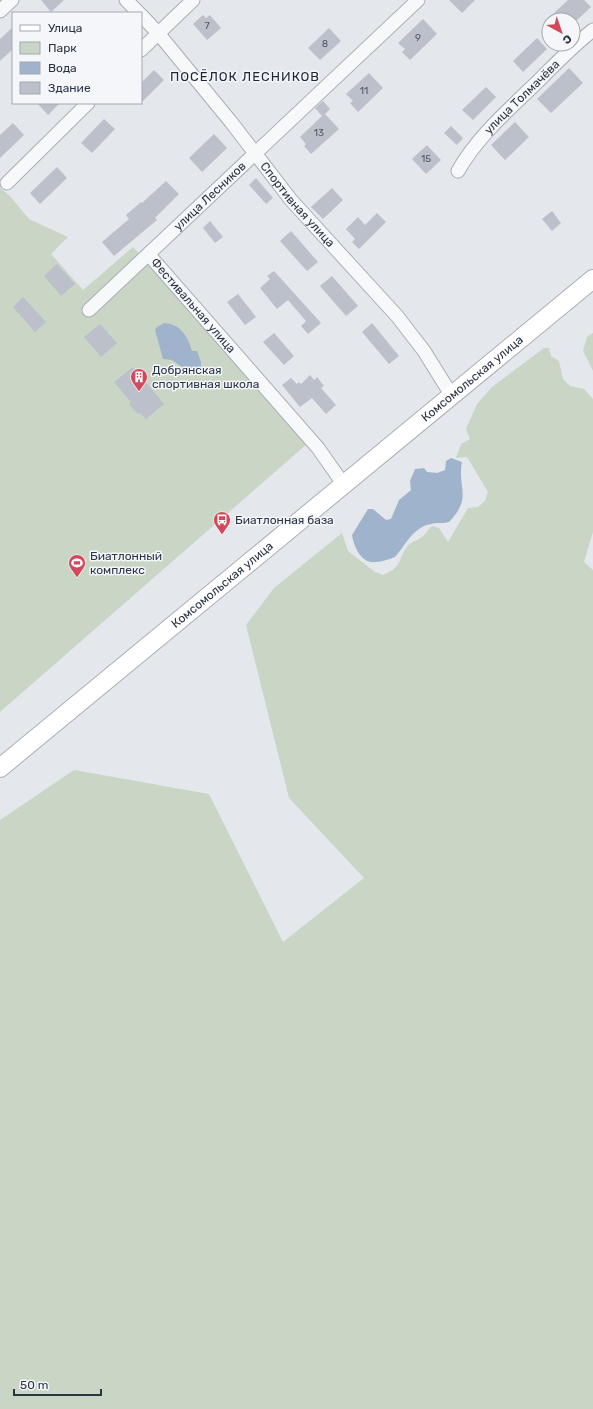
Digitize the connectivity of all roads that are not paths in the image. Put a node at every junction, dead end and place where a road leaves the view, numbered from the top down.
1 (12, 0) edge
2 (126, 0) edge
3 (193, 0) edge
4 (418, 0) edge
5 (0, 11) edge
6 (138, 12) edge
7 (142, 16) edge
8 (593, 30) edge
9 (158, 33) junction
10 (142, 49) edge
11 (87, 104) edge
12 (255, 152) junction
13 (458, 172) dead end
14 (7, 183) dead end
15 (149, 255) junction
16 (593, 278) edge
17 (89, 310) dead end
18 (452, 396) junction
19 (344, 485) junction
20 (0, 768) edge

1 - 5 street
2 - 6 street, Спортивная улица
3 - 9 street
4 - 12 street, улица Лесников
7 - 9 street, Спортивная улица
8 - 13 street, улица Толмачёва
9 - 10 street
9 - 12 street, Спортивная улица
11 - 14 street
12 - 15 street, улица Лесников
12 - 18 street, Спортивная улица
15 - 17 street, улица Лесников
15 - 19 street, Фестивальная улица
16 - 18 main road, Комсомольская улица
18 - 19 main road, Комсомольская улица
19 - 20 main road, Комсомольская улица

